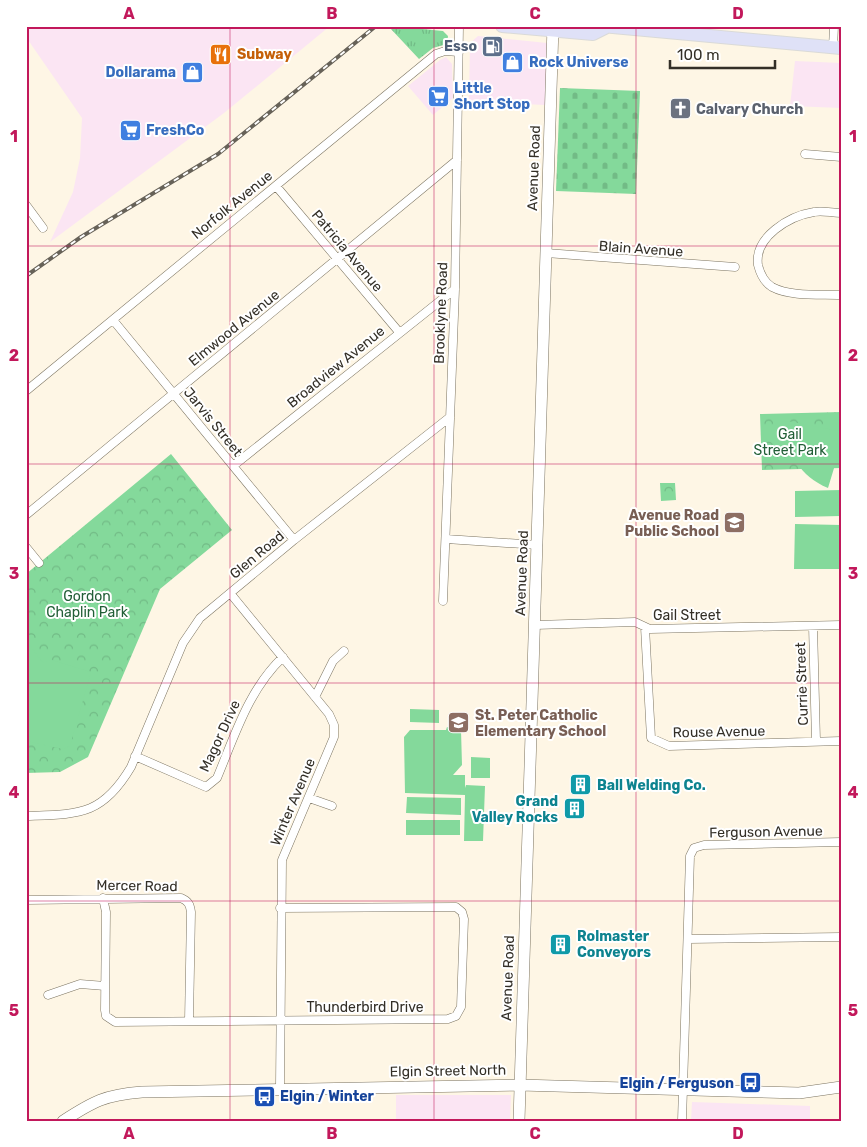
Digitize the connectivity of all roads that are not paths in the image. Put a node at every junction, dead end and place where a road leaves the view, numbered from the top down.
1 (459, 26) edge
2 (502, 26) edge
3 (834, 26) edge
4 (604, 27) edge
5 (553, 28) edge
6 (837, 48) edge
7 (459, 52) junction
8 (805, 154) dead end
9 (841, 157) edge
10 (457, 160) junction
11 (276, 186) junction
12 (26, 205) edge
13 (841, 213) edge
14 (43, 228) dead end
15 (546, 253) junction
16 (338, 259) junction
17 (735, 267) dead end
18 (455, 289) junction
19 (841, 295) edge
20 (113, 320) junction
21 (399, 332) junction
22 (26, 391) edge
23 (174, 393) junction
24 (450, 416) junction
25 (233, 466) junction
26 (26, 515) edge
27 (446, 539) junction
28 (294, 540) junction
29 (538, 545) junction
30 (26, 547) edge
31 (39, 563) dead end
32 (230, 593) junction
33 (443, 601) dead end
34 (535, 625) junction
35 (841, 625) edge
36 (812, 626) junction
37 (645, 627) junction
38 (344, 651) dead end
39 (283, 657) junction
40 (315, 697) junction
41 (816, 741) junction
42 (841, 741) edge
43 (135, 756) junction
44 (309, 798) junction
45 (332, 806) dead end
46 (26, 816) edge
47 (841, 842) edge
48 (102, 898) junction
49 (26, 900) edge
50 (280, 908) junction
51 (841, 937) edge
52 (688, 940) junction
53 (105, 986) junction
54 (48, 995) dead end
55 (279, 1020) junction
56 (189, 1021) junction
57 (520, 1085) junction
58 (841, 1087) edge
59 (280, 1088) junction
60 (683, 1090) junction
61 (62, 1121) edge
62 (519, 1121) edge
63 (682, 1121) edge

1 - 7 street, Brooklyne Road
2 - 5 main road
3 - 6 street
4 - 5 main road
4 - 6 main road
5 - 15 street, Avenue Road
7 - 10 street, Brooklyne Road
7 - 11 street, Norfolk Avenue
8 - 9 street
10 - 16 street, Elmwood Avenue
10 - 18 street, Brooklyne Road
11 - 16 street, Patricia Avenue
11 - 20 street, Norfolk Avenue
12 - 14 street
13 - 19 street
15 - 17 street, Blain Avenue
15 - 29 street, Avenue Road
16 - 21 street, Patricia Avenue
16 - 23 street, Elmwood Avenue
18 - 21 street, Broadview Avenue
18 - 24 street, Brooklyne Road
20 - 22 street, Norfolk Avenue
20 - 23 street, Jarvis Street
21 - 25 street, Broadview Avenue
23 - 25 street, Jarvis Street
23 - 26 street, Elmwood Avenue
24 - 27 street, Brooklyne Road
24 - 28 street, Glen Road
25 - 28 street, Jarvis Street
27 - 29 street
27 - 33 street, Brooklyne Road
28 - 32 street, Glen Road
29 - 34 street, Avenue Road
30 - 31 street
32 - 39 street, Winter Avenue
32 - 43 street, Glen Road
34 - 37 street, Gail Street
34 - 57 street, Avenue Road
35 - 36 street, Gail Street
36 - 37 street, Gail Street
36 - 41 street, Currie Street
37 - 41 street, Rouse Avenue
38 - 40 street
39 - 40 street, Winter Avenue
39 - 43 street, Magor Drive
40 - 44 street, Winter Avenue
41 - 42 street, Rouse Avenue
43 - 46 street, Glen Road
44 - 45 street
44 - 50 street, Winter Avenue
47 - 52 street, Ferguson Avenue
48 - 49 street, Mercer Road
48 - 53 street, Thunderbird Drive
48 - 56 street, Mercer Road
50 - 55 street, Winter Avenue
50 - 55 street, Thunderbird Drive
51 - 52 street
52 - 60 street, Ferguson Avenue
53 - 54 street
53 - 56 street, Thunderbird Drive
55 - 56 street, Thunderbird Drive
55 - 59 street, Winter Avenue
57 - 59 street, Elgin Street North
57 - 60 street, Elgin Street North
57 - 62 street, Avenue Road
58 - 60 street, Elgin Street North
59 - 61 street, Elgin Street North
60 - 63 street, Ferguson Avenue

